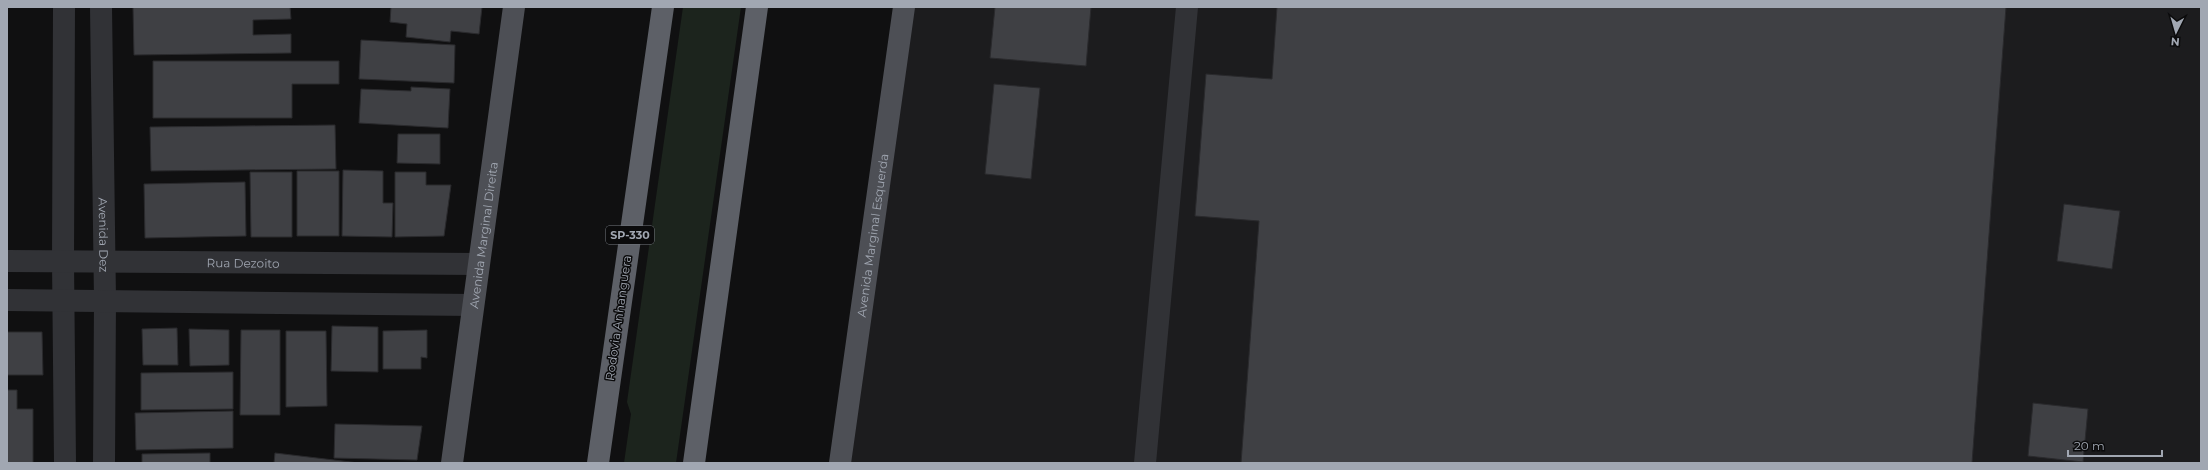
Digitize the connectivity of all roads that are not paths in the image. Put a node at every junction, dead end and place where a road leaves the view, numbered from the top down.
1 (64, 7) edge
2 (101, 7) edge
3 (514, 7) edge
4 (663, 7) edge
5 (757, 7) edge
6 (904, 7) edge
7 (1188, 7) edge
8 (7, 260) edge
9 (63, 261) junction
10 (104, 261) junction
11 (478, 264) junction
12 (7, 300) edge
13 (64, 300) junction
14 (105, 300) junction
15 (473, 305) junction
16 (65, 463) edge
17 (104, 463) edge
18 (452, 463) edge
19 (598, 463) edge
20 (694, 463) edge
21 (840, 463) edge
22 (1145, 463) edge

1 - 9 street
2 - 10 street, Avenida Dez
3 - 11 main road, Avenida Marginal Direita
4 - 19 highway, Rodovia Anhanguera / SP-330
5 - 20 highway
6 - 21 main road, Avenida Marginal Esquerda
7 - 22 street
8 - 9 street, Rua Dezoito
9 - 10 street, Rua Dezoito
9 - 13 street
10 - 11 street, Rua Dezoito
10 - 14 street, Avenida Dez
11 - 15 main road, Avenida Marginal Direita
12 - 13 street
13 - 14 street
13 - 16 street
14 - 15 street
14 - 17 street, Avenida Dez
15 - 18 main road, Avenida Marginal Direita

